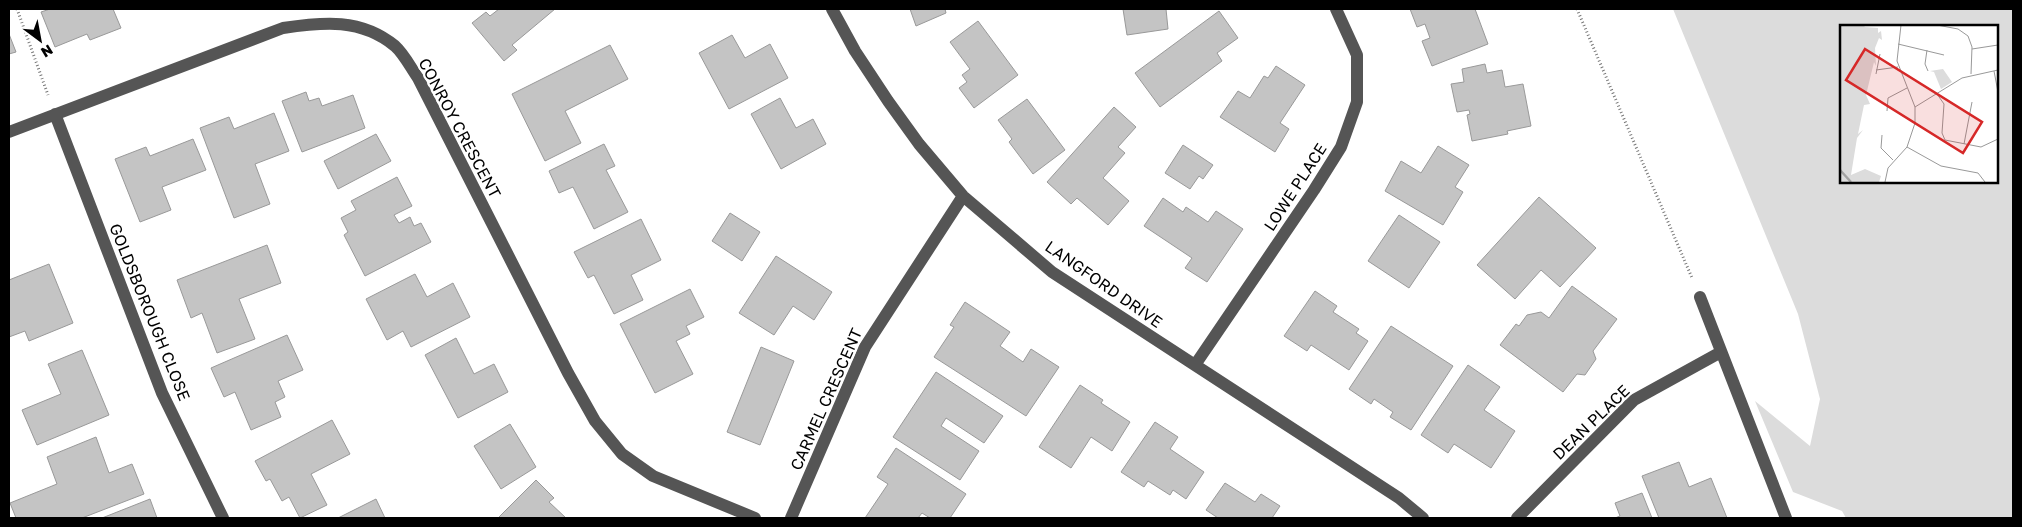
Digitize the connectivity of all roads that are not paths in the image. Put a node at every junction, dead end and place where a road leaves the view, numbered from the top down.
1 (832, 9) edge
2 (1336, 9) edge
3 (54, 114) junction
4 (9, 132) edge
5 (963, 196) junction
6 (1700, 297) road end
7 (1721, 352) junction
8 (1195, 365) junction
9 (223, 518) edge
10 (756, 518) edge
11 (790, 518) edge
12 (1423, 518) edge
13 (1517, 518) edge
14 (1786, 518) edge

1 - 5 street, LANGFORD DRIVE
2 - 8 street, LOWE PLACE
3 - 4 street, CONROY CRESCENT
3 - 9 street, GOLDSBOROUGH CLOSE
3 - 10 street, CONROY CRESCENT
5 - 8 street, LANGFORD DRIVE
5 - 11 street, CARMEL CRESCENT
6 - 7 street
7 - 13 street, DEAN PLACE
7 - 14 street
8 - 12 street, LANGFORD DRIVE

